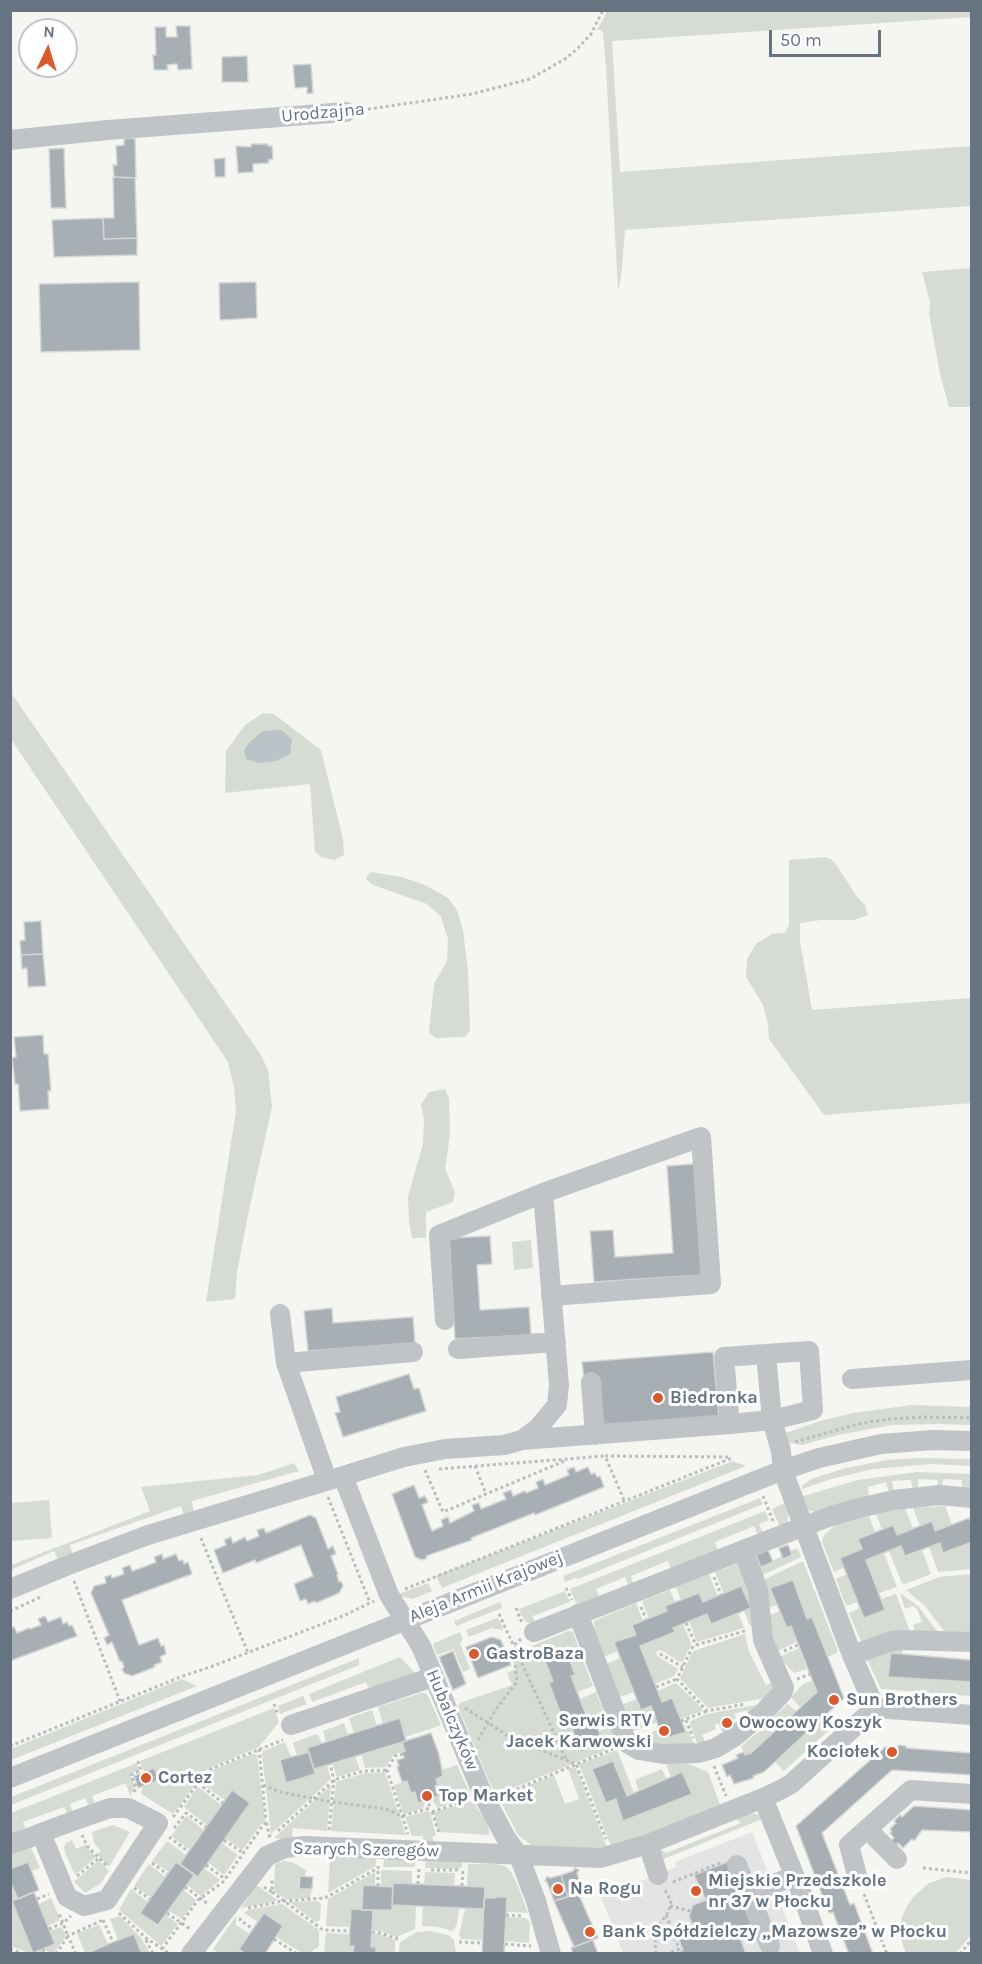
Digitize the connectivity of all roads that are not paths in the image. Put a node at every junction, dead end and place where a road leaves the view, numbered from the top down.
1 (346, 112) road end
2 (10, 141) edge
3 (543, 1193) junction
4 (551, 1296) junction
5 (280, 1314) dead end
6 (445, 1320) dead end
7 (556, 1342) junction
8 (458, 1349) dead end
9 (413, 1352) dead end
10 (766, 1354) junction
11 (286, 1363) junction
12 (972, 1370) edge
13 (852, 1379) dead end
14 (591, 1382) dead end
15 (772, 1420) junction
16 (730, 1424) junction
17 (595, 1435) junction
18 (522, 1440) junction
19 (972, 1442) edge
20 (783, 1470) junction
21 (337, 1486) junction
22 (972, 1498) edge
23 (804, 1527) junction
24 (743, 1550) junction
25 (10, 1589) edge
26 (578, 1614) junction
27 (404, 1620) junction
28 (530, 1633) road end
29 (972, 1642) edge
30 (852, 1655) junction
31 (433, 1677) junction
32 (876, 1707) junction
33 (972, 1715) edge
34 (286, 1728) road end
35 (10, 1778) edge
36 (972, 1794) edge
37 (763, 1798) junction
38 (867, 1829) junction
39 (41, 1833) junction
40 (10, 1844) edge
41 (648, 1844) junction
42 (519, 1856) junction
43 (897, 1859) dead end
44 (737, 1865) road end
45 (658, 1875) dead end
46 (794, 1876) junction
47 (858, 1879) road end
48 (749, 1894) junction
49 (197, 1946) edge
50 (770, 1946) dead end
51 (551, 1953) edge
52 (823, 1953) edge

1 - 2 street, Urodzajna
3 - 4 street
3 - 4 street
3 - 6 street
4 - 7 street
5 - 11 street, Hubalczyków
7 - 8 street
7 - 18 street
9 - 11 street
10 - 15 street
10 - 15 street
10 - 16 street
11 - 21 street, Hubalczyków
12 - 13 street
14 - 17 street
15 - 16 street
15 - 20 street
16 - 17 street
17 - 18 street
18 - 21 street
19 - 20 street, Aleja Armii Krajowej
20 - 23 street
20 - 27 street, Aleja Armii Krajowej
21 - 25 street
21 - 27 street, Hubalczyków
22 - 23 street
23 - 24 street
23 - 30 street
24 - 26 street
24 - 26 street
26 - 28 street
27 - 31 street, Hubalczyków
27 - 35 street, Aleja Armii Krajowej
29 - 30 street
30 - 32 street
31 - 34 street
31 - 42 street, Hubalczyków
32 - 33 street
32 - 37 street, Szarych Szeregów
36 - 38 street
37 - 41 street, Szarych Szeregów
37 - 46 street
38 - 43 street
38 - 47 street
39 - 39 street
39 - 40 street
41 - 42 street, Szarych Szeregów
41 - 45 street
42 - 49 street, Szarych Szeregów
42 - 51 street, Hubalczyków
44 - 48 street
46 - 48 street
46 - 52 street
48 - 50 street

